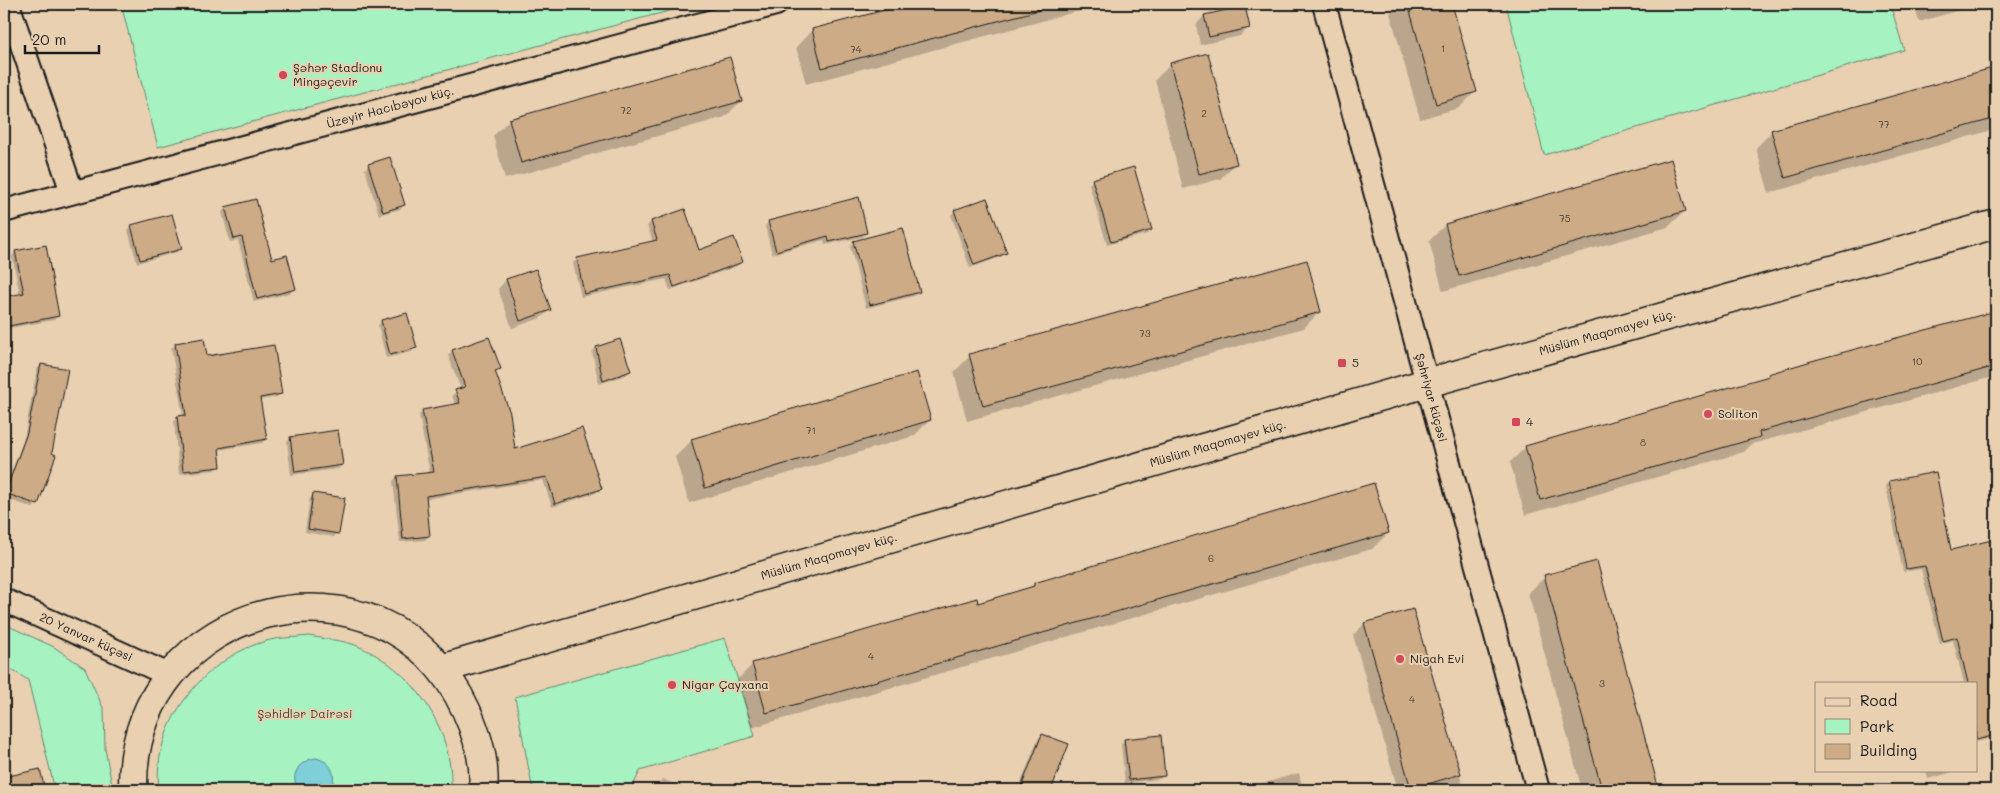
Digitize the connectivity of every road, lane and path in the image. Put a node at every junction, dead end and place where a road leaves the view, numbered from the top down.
1 (8, 4) edge
2 (776, 4) edge
3 (1324, 4) edge
4 (72, 192) junction
5 (4, 212) edge
6 (1996, 224) edge
7 (1427, 382) junction
8 (4, 600) edge
9 (441, 669) junction
10 (169, 675) junction
11 (133, 790) edge
12 (483, 790) edge
13 (1538, 790) edge

1 - 4 street
2 - 4 street, Üzeyir Hacıbəyov küç.
3 - 7 street, Şəhriyar küçəsi
4 - 5 street, Üzeyir Hacıbəyov küç.
6 - 7 main road, Müslüm Maqomayev küç.
7 - 9 main road, Müslüm Maqomayev küç.
7 - 13 street, Şəhriyar küçəsi
8 - 10 street, 20 Yanvar küçəsi
9 - 10 main road
9 - 12 main road
10 - 11 main road

